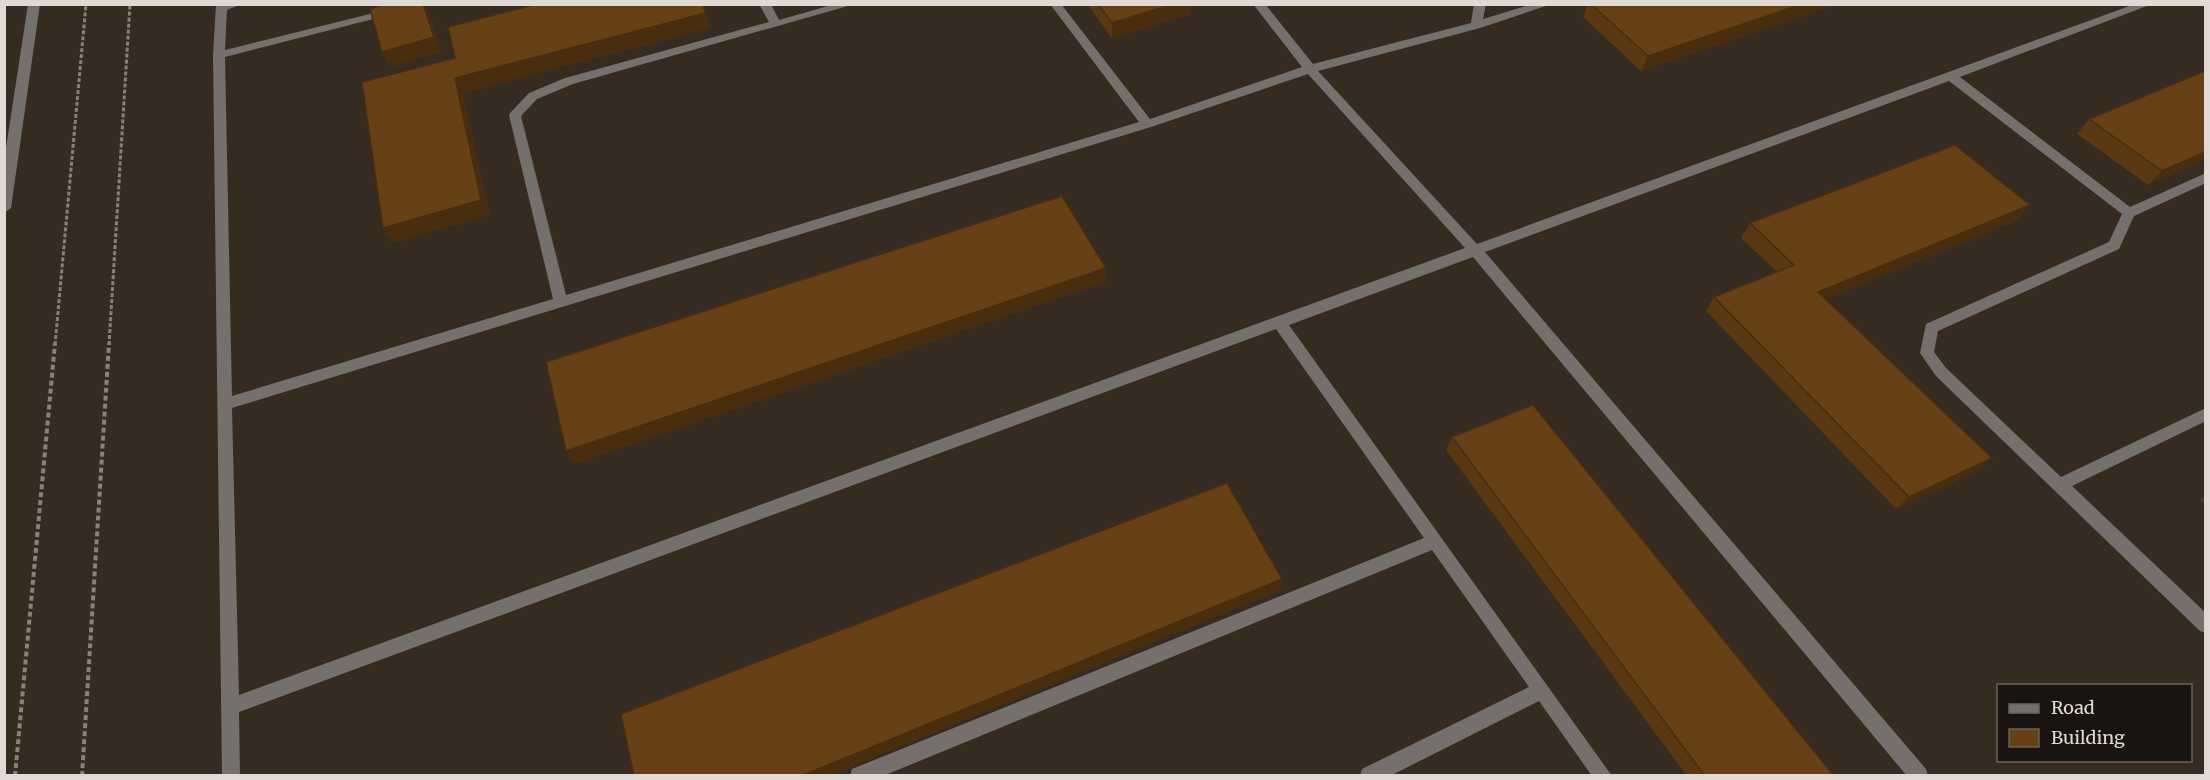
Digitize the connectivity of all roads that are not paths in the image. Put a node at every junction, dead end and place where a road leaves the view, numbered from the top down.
1 (34, 4) edge
2 (237, 4) edge
3 (427, 4) edge
4 (765, 4) edge
5 (850, 4) edge
6 (1055, 4) edge
7 (1258, 4) edge
8 (1480, 4) edge
9 (1548, 4) edge
10 (2147, 4) edge
11 (222, 6) edge
12 (776, 25) junction
13 (1476, 25) junction
14 (219, 56) junction
15 (1310, 69) junction
16 (1950, 76) junction
17 (1148, 124) junction
18 (2205, 177) edge
19 (4, 208) edge
20 (2128, 213) junction
21 (1474, 249) junction
22 (561, 302) junction
23 (1278, 321) junction
24 (225, 404) junction
25 (2205, 414) edge
26 (2059, 485) junction
27 (1436, 541) junction
28 (2205, 625) edge
29 (1542, 690) junction
30 (230, 707) junction
31 (231, 776) edge
32 (860, 776) edge
33 (1370, 776) edge
34 (1603, 776) edge
35 (1919, 776) edge

1 - 19 street
2 - 11 street
3 - 14 street
4 - 12 street
5 - 12 street
6 - 17 street
7 - 15 street
8 - 13 street
9 - 13 street
10 - 16 street
11 - 14 street
12 - 22 street
13 - 15 street
14 - 24 street
15 - 17 street
15 - 21 street
16 - 20 street
16 - 21 street
17 - 22 street
18 - 20 street
20 - 26 street
21 - 23 street
21 - 35 street
22 - 24 street
23 - 27 street
23 - 30 street
24 - 30 street
25 - 26 street
26 - 28 street
27 - 29 street
27 - 32 street
29 - 33 street
29 - 34 street
30 - 31 street

